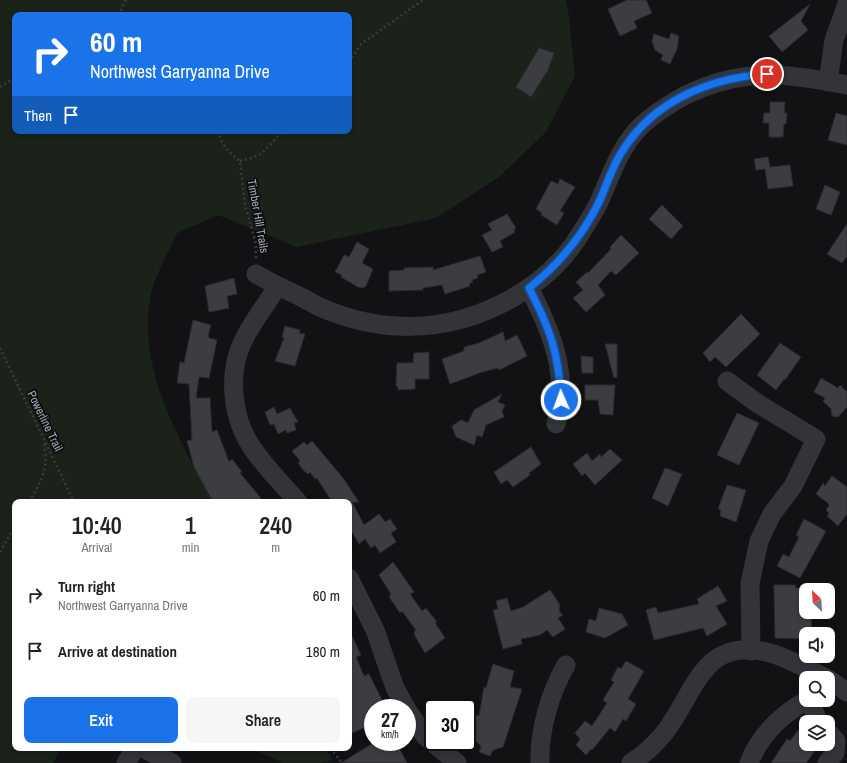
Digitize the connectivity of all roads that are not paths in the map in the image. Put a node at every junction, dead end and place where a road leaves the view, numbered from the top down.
1 (847, 4) edge
2 (828, 82) junction
3 (847, 86) edge
4 (256, 274) road end
5 (277, 287) junction
6 (529, 288) junction
7 (726, 381) dead end
8 (556, 424) dead end
9 (295, 499) edge
10 (352, 584) edge
11 (751, 651) junction
12 (566, 665) dead end
13 (810, 671) edge
14 (835, 684) edge
15 (847, 692) edge
16 (401, 699) edge
17 (799, 705) edge
18 (416, 723) edge
19 (835, 740) edge
20 (133, 751) edge
21 (149, 751) edge
22 (126, 763) edge
23 (172, 763) edge
24 (457, 763) edge
25 (540, 763) edge
26 (631, 763) edge
27 (749, 763) edge
28 (827, 763) edge

1 - 2 street
2 - 3 street
2 - 6 street
4 - 5 street
5 - 6 street
5 - 9 street
6 - 8 street
7 - 11 street
10 - 16 street
11 - 13 street
11 - 26 street
12 - 25 street
14 - 15 street
17 - 27 street
18 - 24 street
19 - 28 street
20 - 22 street
21 - 23 street

